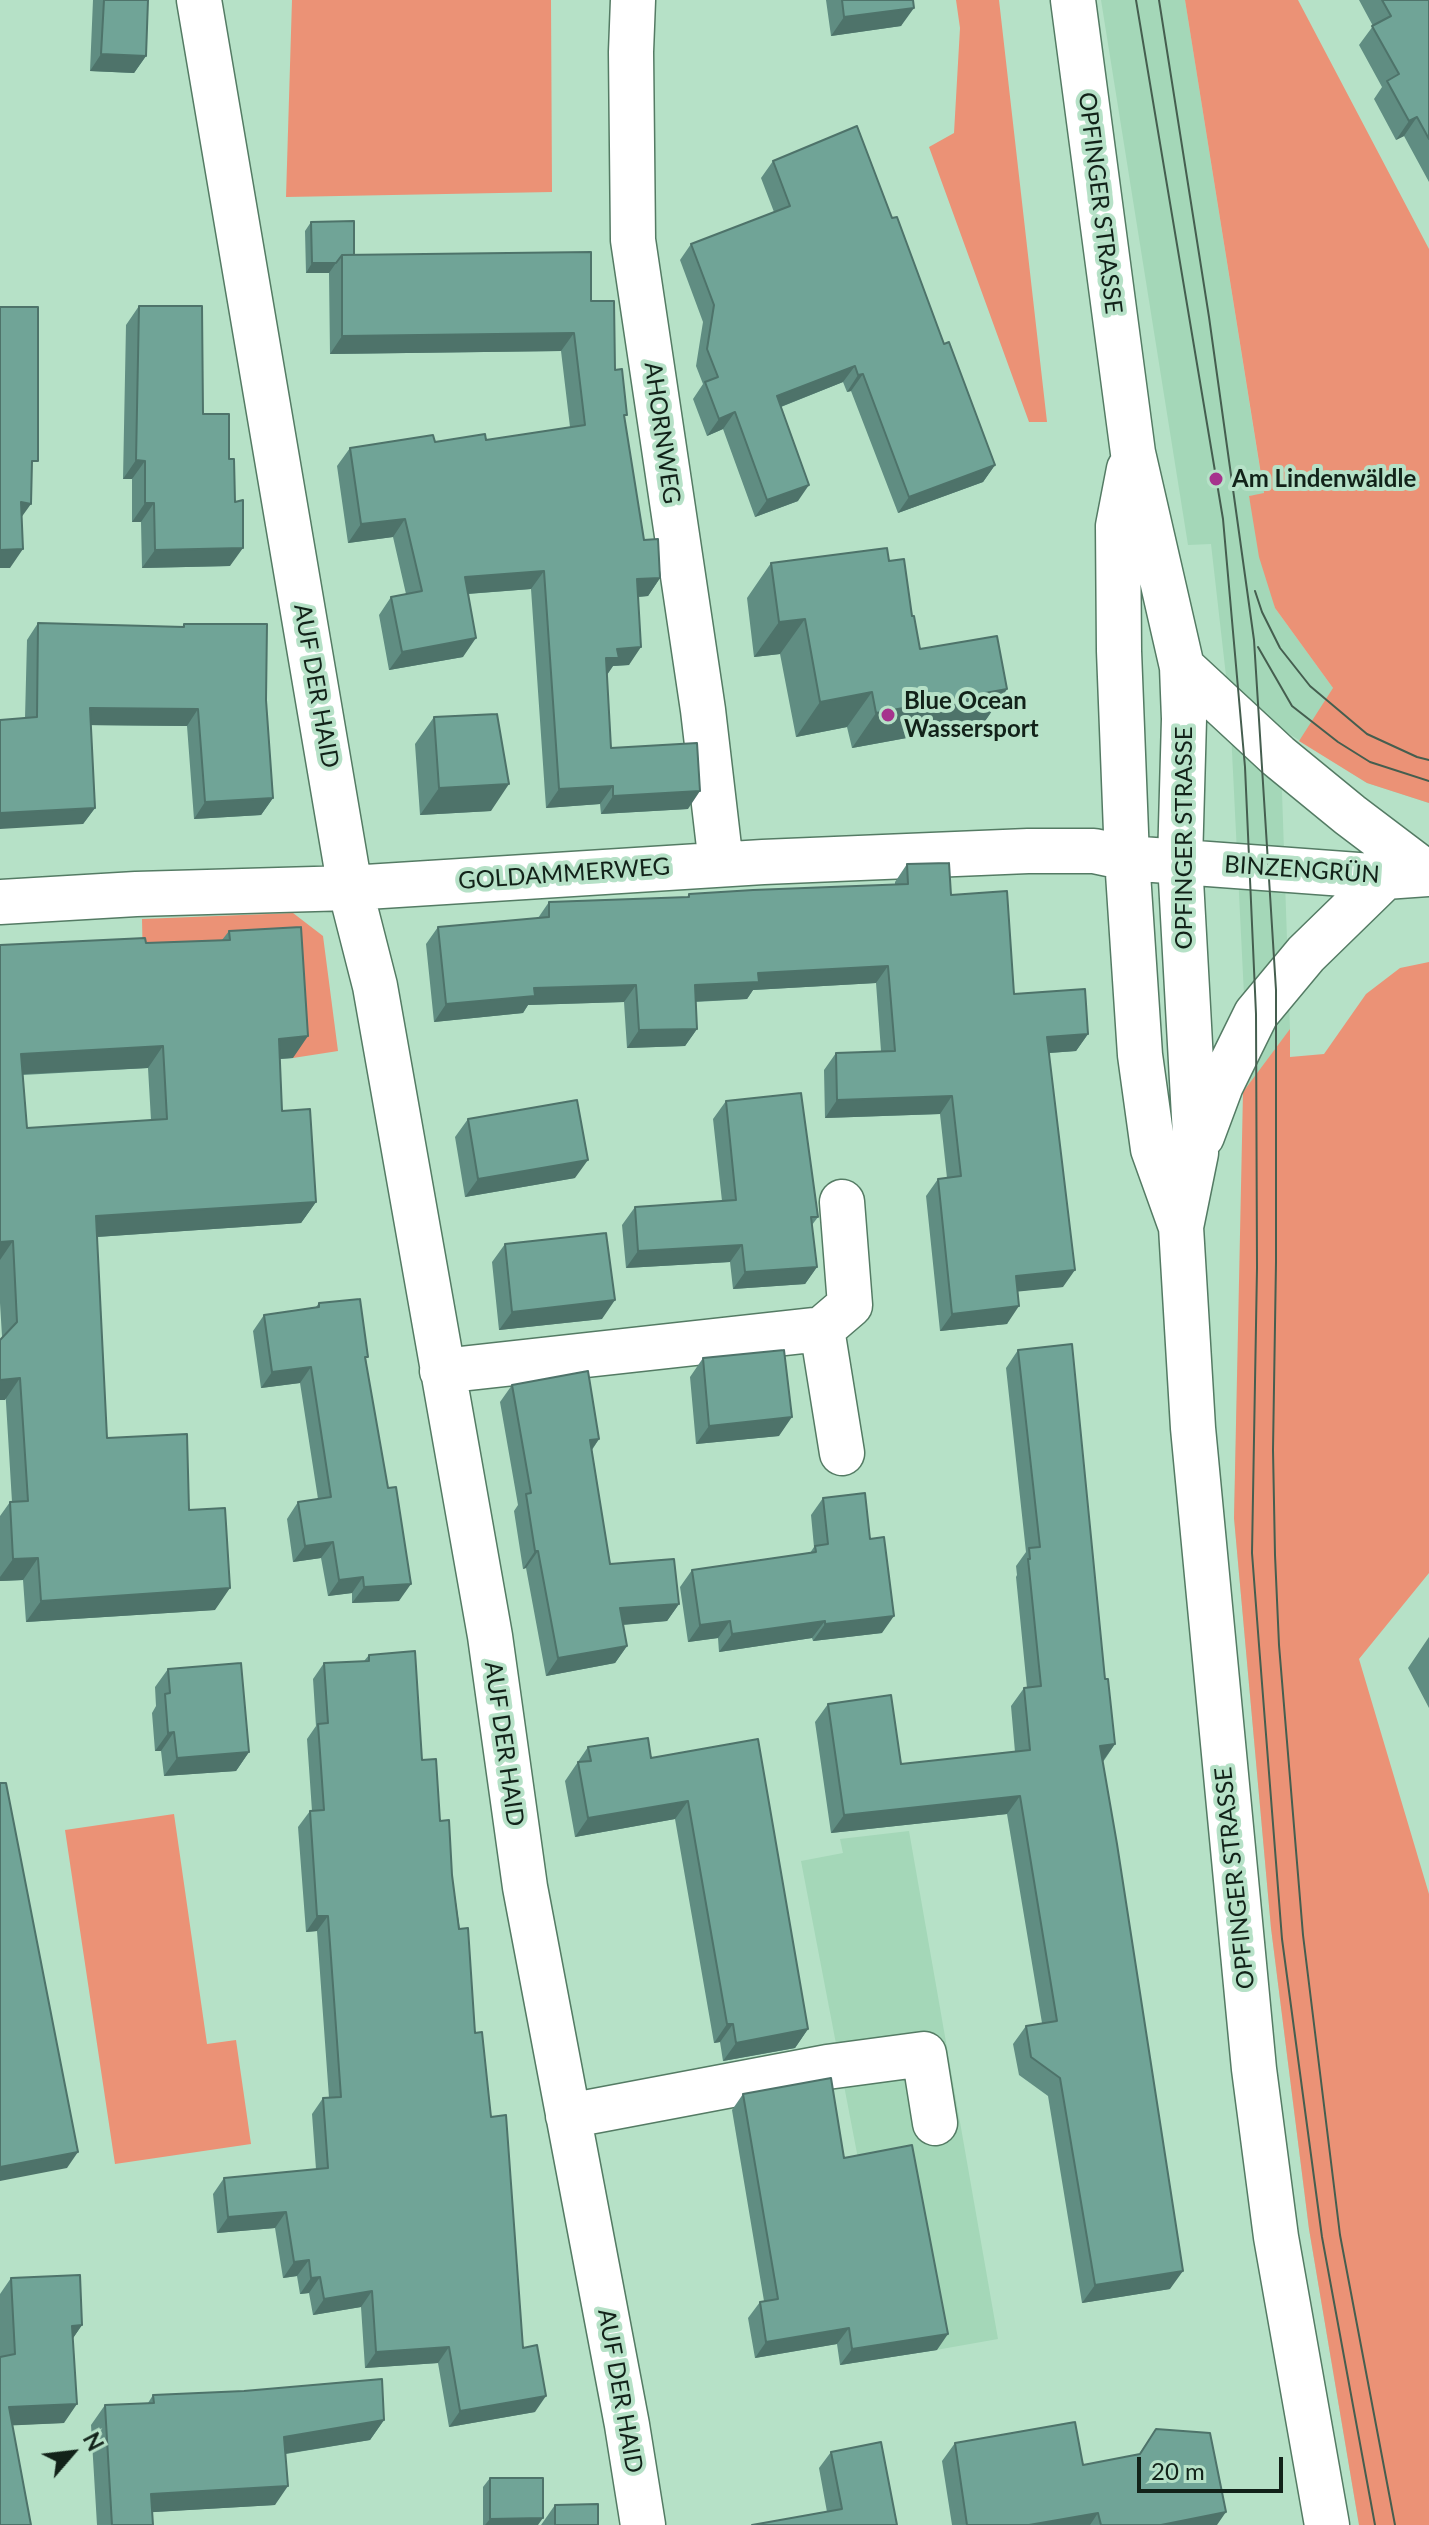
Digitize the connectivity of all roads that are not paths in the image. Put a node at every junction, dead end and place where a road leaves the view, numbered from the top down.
1 (199, 0) edge
2 (633, 0) edge
3 (1073, 0) edge
4 (1133, 453) junction
5 (1182, 667) junction
6 (1127, 858) junction
7 (1180, 862) junction
8 (721, 864) junction
9 (1428, 874) edge
10 (1385, 877) junction
11 (350, 888) junction
12 (0, 902) edge
13 (1196, 1153) junction
14 (842, 1202) dead end
15 (1181, 1227) junction
16 (822, 1329) junction
17 (442, 1371) junction
18 (842, 1453) dead end
19 (568, 2116) junction
20 (935, 2123) dead end
21 (643, 2525) edge
22 (1327, 2525) edge

1 - 11 street, AUF DER HAID
2 - 8 street, AHORNWEG
3 - 4 street, OPFINGER STRASSE
4 - 5 street, OPFINGER STRASSE
4 - 6 street, OPFINGER STRASSE
5 - 7 street, OPFINGER STRASSE
5 - 9 street
6 - 7 street, BINZENGRÜN
6 - 8 street, GOLDAMMERWEG
6 - 15 street, OPFINGER STRASSE
7 - 10 street, BINZENGRÜN
7 - 13 street, OPFINGER STRASSE
8 - 11 street, GOLDAMMERWEG
9 - 10 street, BINZENGRÜN
10 - 13 street
11 - 12 street, GOLDAMMERWEG
11 - 17 street, AUF DER HAID
13 - 15 street, OPFINGER STRASSE
14 - 16 street
15 - 22 street, OPFINGER STRASSE
16 - 17 street
16 - 18 street
17 - 19 street, AUF DER HAID
19 - 20 street
19 - 21 street, AUF DER HAID

